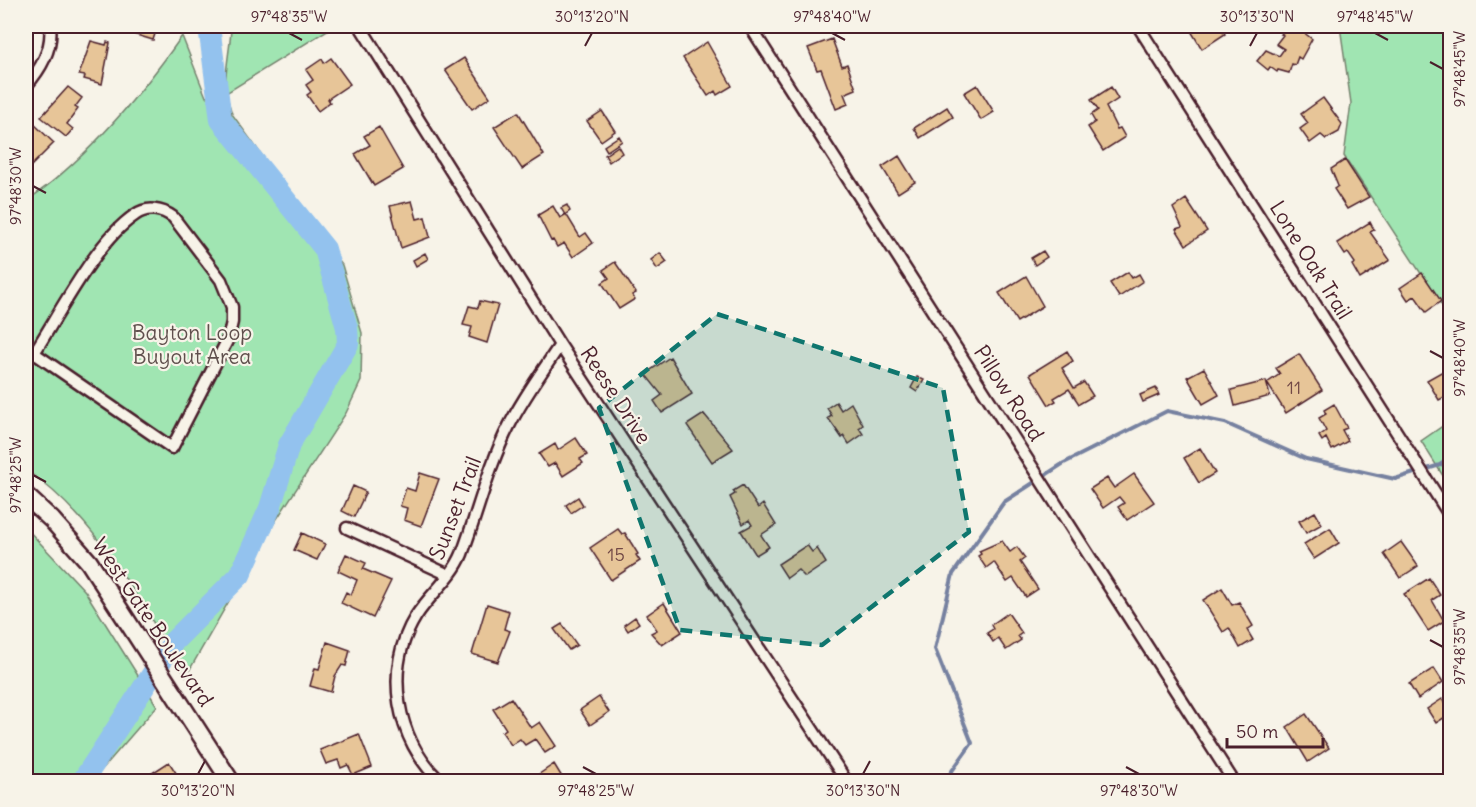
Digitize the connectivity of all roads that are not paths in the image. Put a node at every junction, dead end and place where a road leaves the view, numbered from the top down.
1 (50, 26) edge
2 (360, 26) edge
3 (750, 26) edge
4 (1138, 26) edge
5 (26, 86) edge
6 (560, 345) junction
7 (30, 350) edge
8 (26, 496) edge
9 (1450, 516) edge
10 (347, 528) dead end
11 (449, 575) junction
12 (231, 782) edge
13 (441, 782) edge
14 (847, 782) edge
15 (1234, 782) edge

1 - 5 street
2 - 6 street, Reese Drive
3 - 15 street, Pillow Road
4 - 9 street, Lone Oak Trail
6 - 11 street, Sunset Trail
6 - 14 street, Reese Drive
7 - 7 street
8 - 12 main road, West Gate Boulevard
10 - 11 street
11 - 13 street, Sunset Trail

